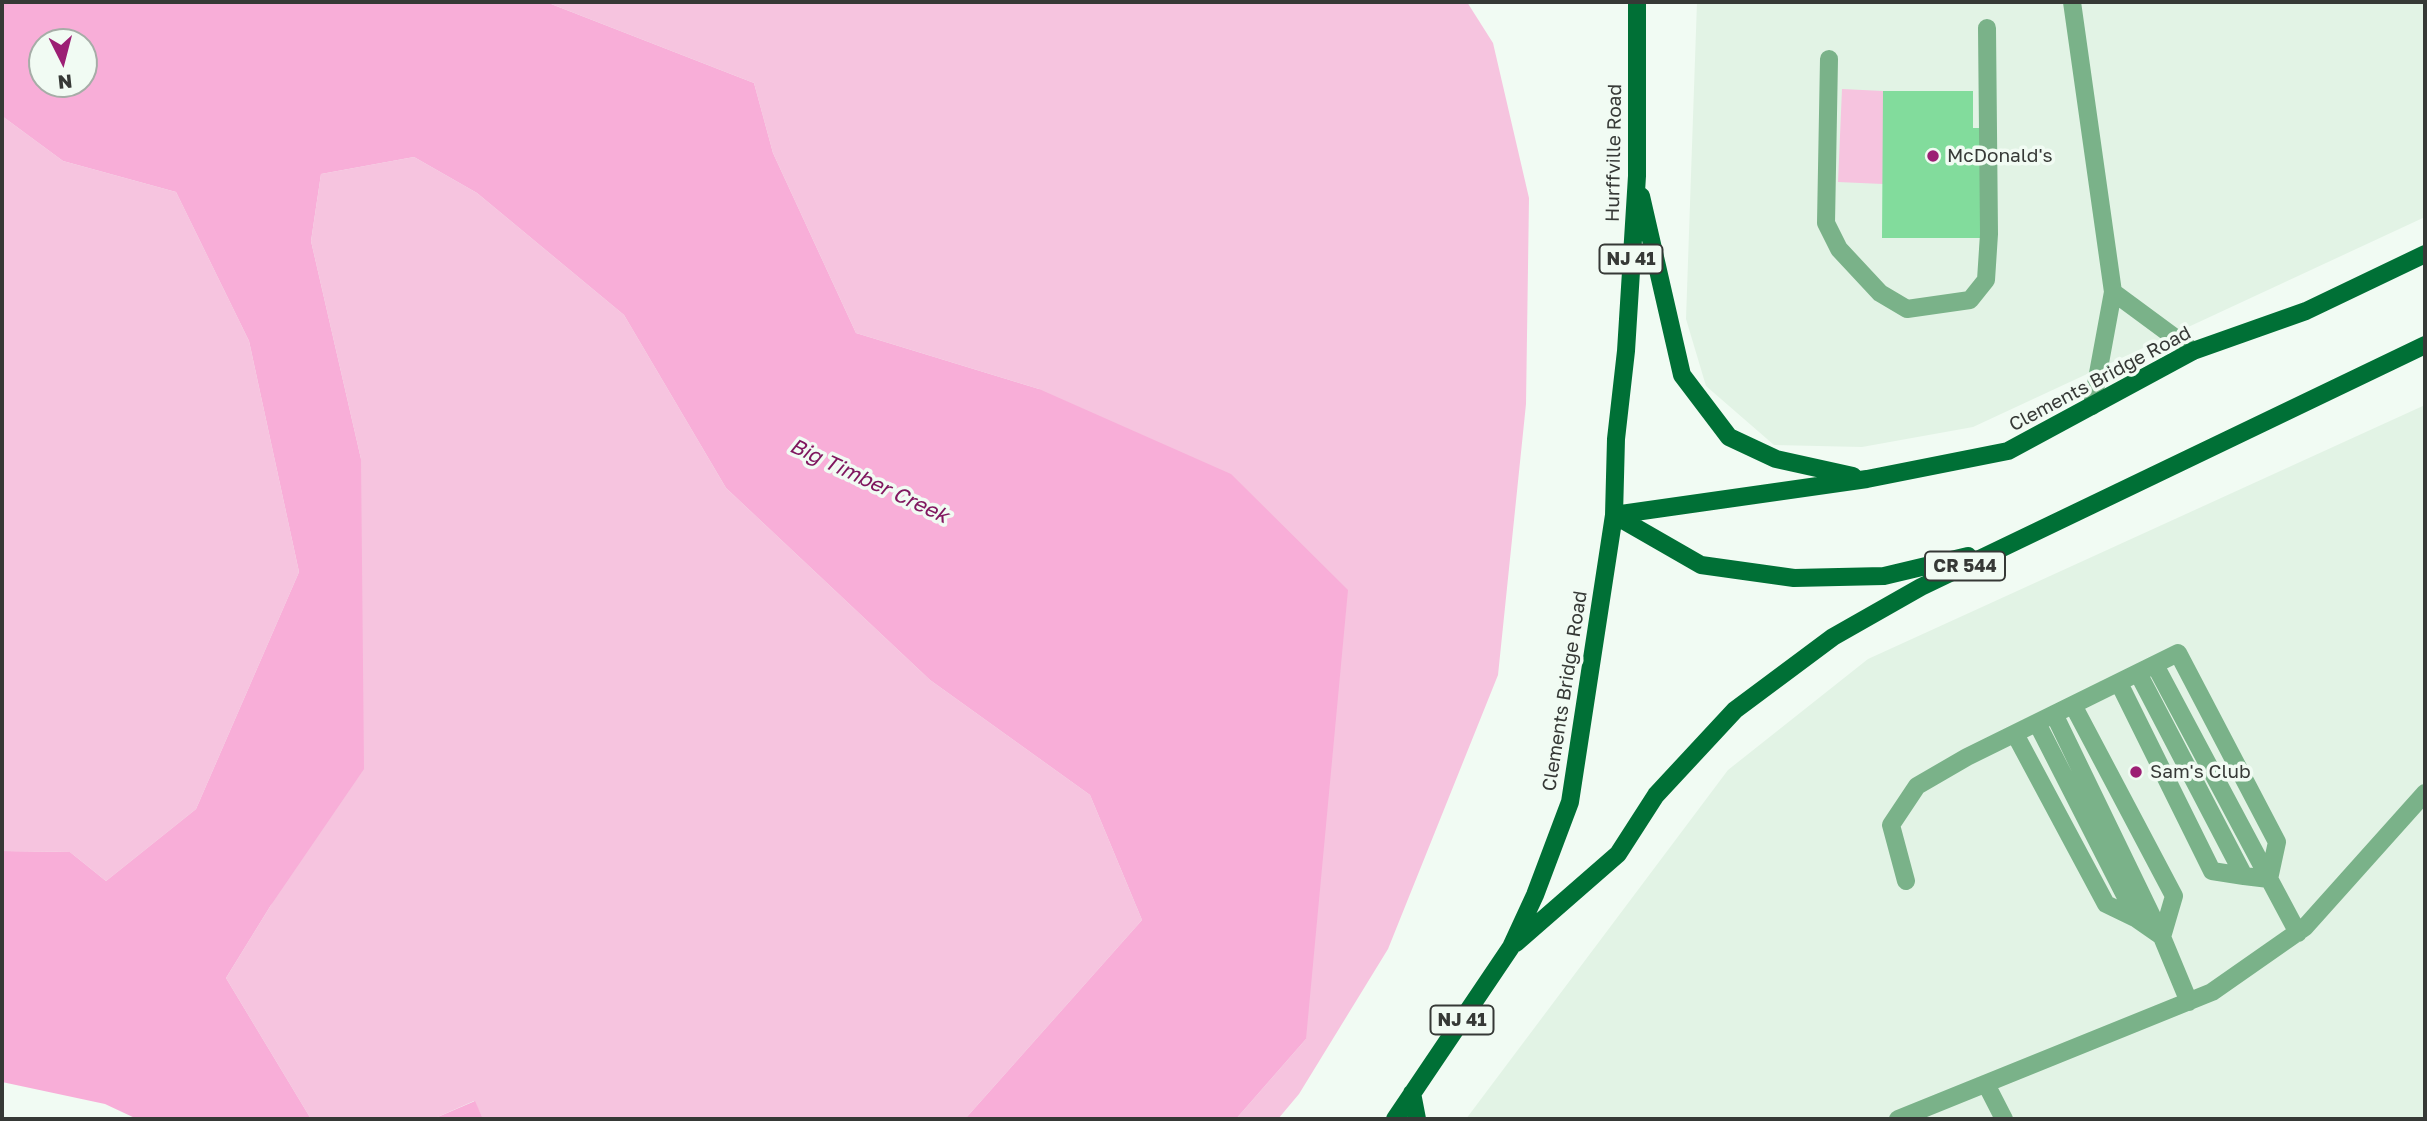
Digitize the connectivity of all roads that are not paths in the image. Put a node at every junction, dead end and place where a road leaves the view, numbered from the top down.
1 (1637, 2) edge
2 (2072, 2) edge
3 (1987, 28) dead end
4 (1829, 59) dead end
5 (1637, 176) junction
6 (2425, 254) edge
7 (2113, 292) junction
8 (2425, 345) edge
9 (2193, 351) junction
10 (2092, 406) junction
11 (1867, 479) junction
12 (1614, 515) junction
13 (2005, 547) junction
14 (2155, 665) junction
15 (2138, 673) junction
16 (2119, 683) junction
17 (2073, 705) junction
18 (2054, 714) junction
19 (2037, 723) junction
20 (2015, 734) junction
21 (2425, 793) edge
22 (2244, 876) junction
23 (2269, 879) junction
24 (1906, 881) dead end
25 (2137, 919) junction
26 (2298, 933) junction
27 (2162, 937) junction
28 (1511, 947) junction
29 (2189, 1002) junction
30 (1986, 1084) junction
31 (1412, 1093) junction
32 (1395, 1119) edge
33 (1417, 1119) edge
34 (1898, 1119) edge
35 (2004, 1119) edge

1 - 5 main road, Hurffville Road / NJ 41
2 - 7 lane
3 - 4 lane
5 - 11 main road
5 - 12 main road, Hurffville Road / NJ 41
6 - 9 main road, Clements Bridge Road
7 - 9 lane
7 - 10 lane
8 - 13 main road, Clements Bridge Road / CR 544
9 - 10 main road, Clements Bridge Road
10 - 11 main road, Clements Bridge Road
11 - 12 main road, Clements Bridge Road
12 - 13 main road, Clements Bridge Road
12 - 28 main road, Clements Bridge Road / NJ 41
13 - 28 main road, Clements Bridge Road / CR 544
14 - 15 lane
14 - 23 lane
14 - 23 lane
15 - 16 lane
15 - 22 lane
16 - 17 lane
16 - 22 lane
17 - 18 lane
17 - 27 lane
18 - 19 lane
18 - 27 lane
19 - 20 lane
19 - 25 lane
20 - 24 lane
20 - 25 lane
21 - 26 lane
22 - 23 lane
23 - 26 lane
25 - 27 lane
26 - 29 lane
27 - 29 lane
28 - 31 main road, Clements Bridge Road / NJ 41
29 - 30 lane
30 - 34 lane
30 - 35 lane
31 - 32 main road, Clements Bridge Road / NJ 41
31 - 33 main road

